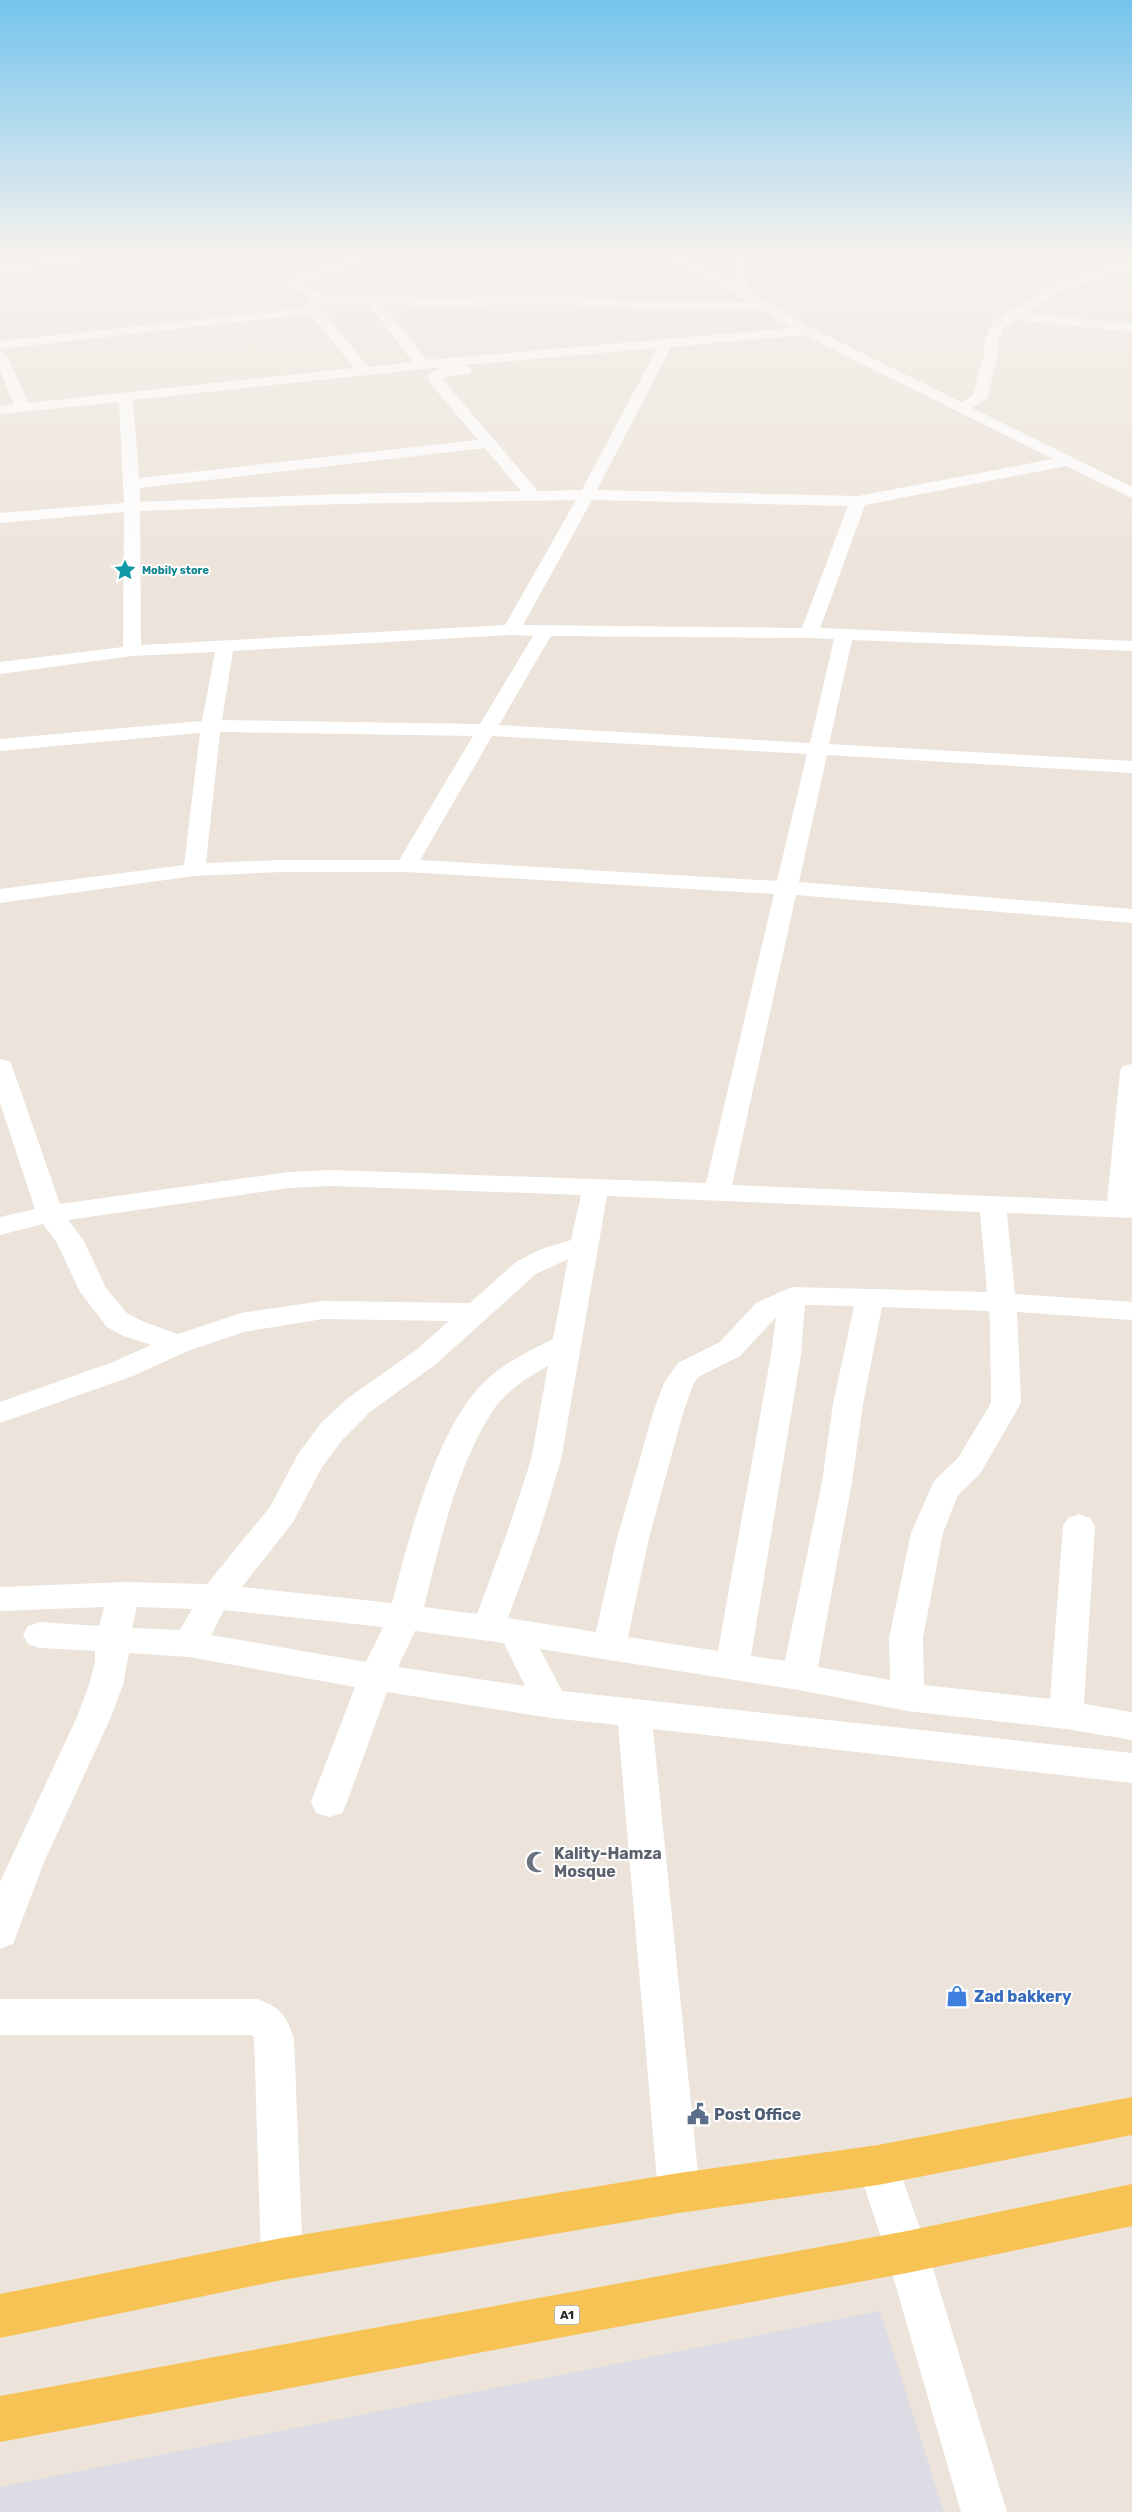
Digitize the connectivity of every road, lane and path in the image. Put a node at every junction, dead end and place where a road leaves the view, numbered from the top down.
1 (7, 371) edge
2 (371, 371) edge
3 (448, 371) edge
4 (652, 371) edge
5 (887, 371) edge
6 (987, 371) edge
7 (365, 372) joint
8 (126, 397) junction
9 (23, 407) junction
10 (961, 408) junction
11 (0, 410) edge
12 (489, 443) junction
13 (1069, 461) junction
14 (132, 484) junction
15 (1132, 492) edge
16 (587, 495) junction
17 (534, 496) junction
18 (858, 501) junction
19 (131, 507) junction
20 (0, 518) edge
21 (511, 630) junction
22 (544, 632) junction
23 (809, 633) junction
24 (844, 634) junction
25 (225, 645) junction
26 (1132, 646) edge
27 (132, 651) junction
28 (0, 668) edge
29 (211, 726) junction
30 (488, 730) junction
31 (0, 745) edge
32 (818, 748) junction
33 (1132, 767) edge
34 (406, 866) junction
35 (194, 870) junction
36 (786, 888) junction
37 (0, 896) edge
38 (1132, 916) edge
39 (1132, 1071) edge
40 (2, 1080) edge
41 (596, 1187) junction
42 (717, 1193) junction
43 (993, 1205) junction
44 (1126, 1210) edge
45 (50, 1214) junction
46 (0, 1226) edge
47 (584, 1244) junction
48 (792, 1296) junction
49 (870, 1297) junction
50 (1003, 1302) junction
51 (1132, 1311) edge
52 (478, 1312) junction
53 (178, 1344) junction
54 (567, 1344) junction
55 (1, 1411) edge
56 (1079, 1526) dead end
57 (124, 1594) junction
58 (215, 1597) junction
59 (0, 1599) edge
60 (405, 1617) junction
61 (501, 1630) junction
62 (40, 1635) dead end
63 (112, 1639) junction
64 (190, 1644) junction
65 (609, 1647) junction
66 (732, 1666) junction
67 (376, 1677) junction
68 (800, 1677) junction
69 (906, 1697) junction
70 (551, 1704) junction
71 (634, 1712) junction
72 (1066, 1715) junction
73 (1132, 1726) edge
74 (1132, 1768) edge
75 (329, 1802) dead end
76 (0, 1932) edge
77 (0, 2017) edge
78 (1132, 2116) edge
79 (878, 2165) junction
80 (679, 2193) junction
81 (1132, 2205) edge
82 (907, 2252) junction
83 (282, 2259) junction
84 (0, 2316) edge
85 (0, 2419) edge
86 (984, 2512) edge

1 - 9 street
2 - 7 street
3 - 12 street
4 - 16 street
5 - 10 street
6 - 10 street
7 - 8 street
8 - 9 street
8 - 14 street
9 - 11 street
10 - 13 street
12 - 14 street
12 - 17 street
13 - 15 street
13 - 18 street
14 - 19 street
16 - 17 street
16 - 18 street
16 - 21 street
17 - 19 street
18 - 23 street
19 - 20 street
19 - 27 street
21 - 22 street
21 - 25 street
22 - 23 street
22 - 30 street
23 - 24 street
24 - 26 street
24 - 32 street
25 - 27 street
25 - 29 street
27 - 28 street
29 - 30 street
29 - 31 street
29 - 35 street
30 - 32 street
30 - 34 street
32 - 33 street
32 - 36 street
34 - 35 street
34 - 36 street
35 - 37 street
36 - 38 street
36 - 42 street
39 - 44 street
40 - 45 street
41 - 42 street
41 - 45 street
41 - 47 street
42 - 43 street
43 - 44 street
43 - 50 street
45 - 46 street
45 - 53 street
47 - 52 street
47 - 54 street
48 - 49 street
48 - 65 street
48 - 66 street
49 - 50 street
49 - 68 street
50 - 51 street
50 - 69 street
52 - 53 street
52 - 58 street
53 - 55 street
54 - 60 street
54 - 61 street
56 - 72 street
57 - 58 street
57 - 59 street
57 - 63 street
58 - 60 street
58 - 64 street
60 - 61 street
60 - 67 street
61 - 65 street
61 - 70 street
62 - 63 street
63 - 64 street
63 - 76 street
64 - 67 street
65 - 66 street
66 - 68 street
67 - 70 street
67 - 75 street
68 - 69 street
69 - 72 street
70 - 71 street
71 - 74 street
71 - 80 street
72 - 73 street
77 - 83 street
78 - 79 main road
79 - 80 main road
79 - 82 street
80 - 83 main road
81 - 82 main road, A1
82 - 85 main road, A1
82 - 86 street
83 - 84 main road

